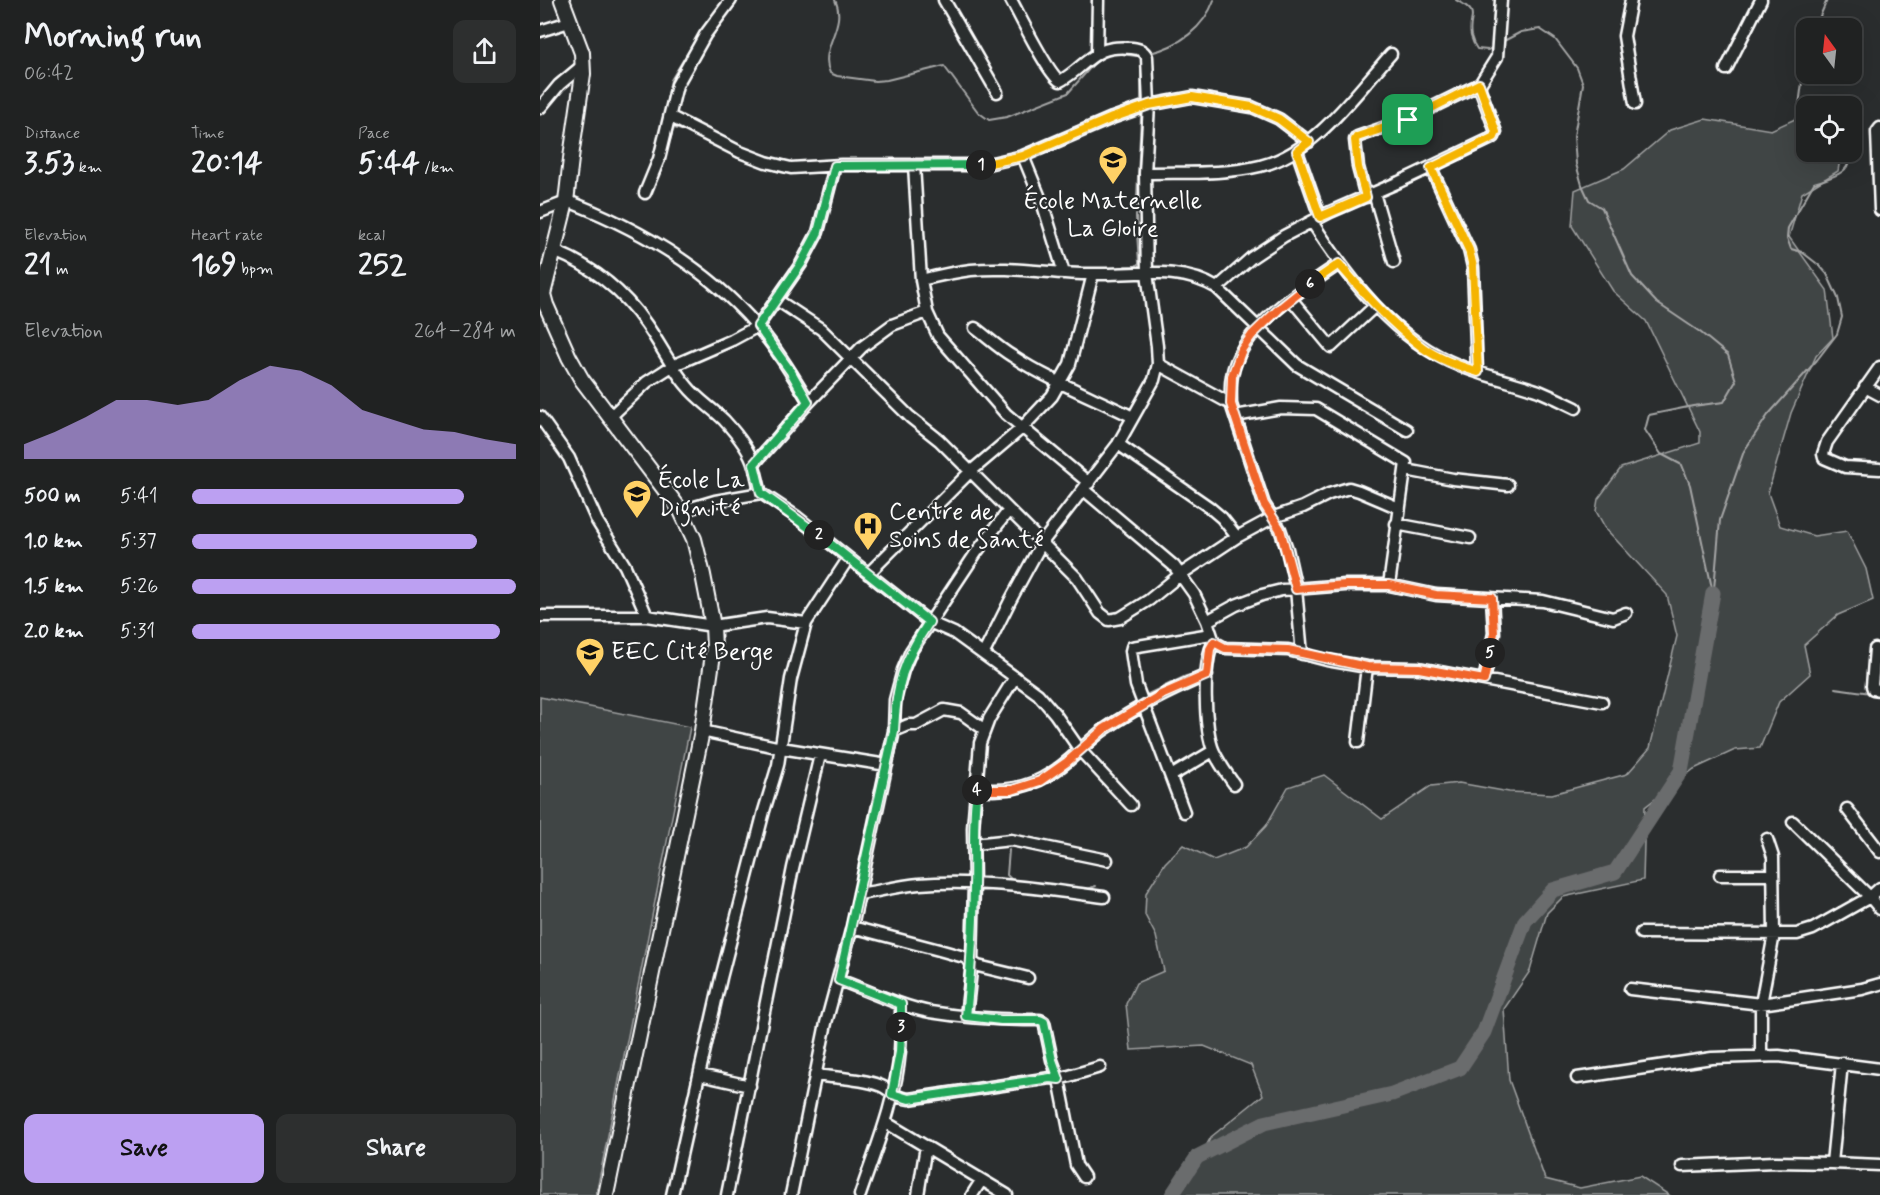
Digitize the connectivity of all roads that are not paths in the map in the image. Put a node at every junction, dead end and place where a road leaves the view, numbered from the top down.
1 (562, 0) edge
2 (944, 0) edge
3 (1011, 0) edge
4 (1098, 0) edge
5 (1500, 0) edge
6 (1631, 0) edge
7 (1761, 0) edge
8 (725, 2) edge
9 (569, 22) junction
10 (540, 31) edge
11 (1097, 52) junction
12 (1391, 54) dead end
13 (583, 65) junction
14 (1726, 69) dead end
15 (1479, 84) junction
16 (998, 92) dead end
17 (1635, 104) dead end
18 (1149, 105) junction
19 (540, 108) edge
20 (671, 117) junction
21 (1880, 128) edge
22 (1309, 142) junction
23 (1297, 151) junction
24 (1023, 156) junction
25 (1880, 156) edge
26 (914, 165) junction
27 (835, 166) junction
28 (1431, 168) junction
29 (1145, 173) junction
30 (645, 193) dead end
31 (1370, 195) junction
32 (566, 202) junction
33 (1880, 210) edge
34 (540, 212) edge
35 (1316, 219) junction
36 (554, 251) junction
37 (1394, 262) dead end
38 (1339, 264) junction
39 (1064, 273) junction
40 (1147, 273) junction
41 (1093, 274) junction
42 (921, 280) junction
43 (1217, 288) junction
44 (542, 296) edge
45 (1291, 299) junction
46 (777, 300) junction
47 (1375, 306) junction
48 (927, 312) junction
49 (758, 326) junction
50 (975, 327) dead end
51 (1258, 328) junction
52 (852, 357) junction
53 (1158, 364) junction
54 (672, 366) junction
55 (1880, 367) edge
56 (1478, 372) junction
57 (1061, 383) junction
58 (1865, 387) junction
59 (1880, 395) edge
60 (808, 402) junction
61 (1231, 404) junction
62 (1576, 408) dead end
63 (1235, 416) junction
64 (540, 417) edge
65 (1133, 417) junction
66 (609, 418) junction
67 (1022, 428) junction
68 (1407, 430) dead end
69 (1118, 444) junction
70 (754, 464) junction
71 (1880, 469) edge
72 (1406, 470) junction
73 (970, 472) junction
74 (1508, 485) dead end
75 (1087, 486) junction
76 (761, 493) junction
77 (1399, 508) junction
78 (1009, 510) junction
79 (681, 511) junction
80 (1274, 517) junction
81 (1396, 524) junction
82 (1237, 537) junction
83 (1470, 538) dead end
84 (1041, 544) junction
85 (848, 559) junction
86 (1181, 573) junction
87 (868, 574) junction
88 (1389, 585) junction
89 (1296, 589) junction
90 (1492, 598) junction
91 (1626, 613) dead end
92 (540, 616) edge
93 (647, 616) junction
94 (1207, 621) junction
95 (929, 622) junction
96 (806, 623) junction
97 (713, 626) junction
98 (1212, 638) junction
99 (1875, 649) dead end
100 (984, 653) junction
101 (1302, 654) junction
102 (1367, 667) junction
103 (1207, 675) junction
104 (1015, 677) junction
105 (1484, 680) junction
106 (1880, 690) edge
107 (1143, 702) junction
108 (1602, 702) dead end
109 (985, 730) junction
110 (702, 731) junction
111 (894, 731) junction
112 (1358, 742) dead end
113 (781, 748) junction
114 (1080, 750) junction
115 (1213, 751) junction
116 (820, 755) junction
117 (886, 765) junction
118 (1171, 776) junction
119 (1234, 784) dead end
120 (977, 789) junction
121 (1131, 805) dead end
122 (1846, 808) dead end
123 (1184, 812) dead end
124 (1793, 822) dead end
125 (1767, 839) dead end
126 (974, 844) junction
127 (1880, 852) edge
128 (1107, 860) dead end
129 (1720, 875) dead end
130 (1773, 875) junction
131 (974, 885) junction
132 (1880, 888) edge
133 (859, 894) junction
134 (1104, 897) dead end
135 (1870, 897) junction
136 (1880, 909) edge
137 (852, 927) junction
138 (1641, 933) dead end
139 (1774, 934) junction
140 (972, 963) junction
141 (1028, 978) dead end
142 (839, 980) junction
143 (1880, 985) edge
144 (1630, 989) dead end
145 (901, 1004) junction
146 (1761, 1004) junction
147 (966, 1016) junction
148 (1761, 1056) junction
149 (1842, 1063) junction
150 (1100, 1067) dead end
151 (1880, 1069) edge
152 (700, 1075) junction
153 (815, 1075) junction
154 (1577, 1078) dead end
155 (1059, 1079) junction
156 (750, 1086) junction
157 (892, 1094) junction
158 (885, 1122) junction
159 (926, 1146) junction
160 (1832, 1163) junction
161 (1880, 1165) edge
162 (1682, 1166) dead end
163 (1084, 1177) dead end
164 (981, 1180) junction
165 (606, 1195) edge
166 (672, 1195) edge
167 (727, 1195) edge
168 (791, 1195) edge
169 (860, 1195) edge
170 (918, 1195) edge
171 (972, 1195) edge
172 (1007, 1195) edge

1 - 9 main road
2 - 16 street
3 - 11 street
4 - 11 street
5 - 15 street
6 - 17 street
7 - 14 street
8 - 20 street
9 - 10 street
9 - 13 main road
11 - 18 street
12 - 22 street
13 - 19 street
13 - 32 main road
15 - 28 street
15 - 31 street
18 - 22 street
18 - 24 street
18 - 29 street
20 - 27 street
20 - 30 street
21 - 25 street
22 - 23 street
23 - 29 street
23 - 35 street
24 - 26 street
24 - 39 street
25 - 33 street
26 - 27 street
26 - 42 street
27 - 46 street
28 - 31 street
28 - 56 street
29 - 40 street
31 - 35 street
31 - 37 street
32 - 34 street
32 - 36 main road
32 - 49 street
35 - 38 street
35 - 43 street
36 - 44 main road
36 - 54 street
38 - 45 street
38 - 47 street
39 - 41 street
39 - 42 street
40 - 41 street
40 - 43 street
40 - 53 street
41 - 57 street
42 - 48 street
43 - 51 street
44 - 66 main road
45 - 47 street
45 - 51 street
46 - 49 street
46 - 52 street
47 - 56 street
48 - 52 street
48 - 67 street
49 - 54 street
49 - 60 street
50 - 57 street
51 - 61 street
51 - 68 street
52 - 60 street
52 - 73 street
53 - 61 street
53 - 65 street
54 - 66 street
54 - 70 street
55 - 58 street
56 - 62 street
57 - 65 street
57 - 67 street
58 - 59 street
58 - 71 street
60 - 70 street
61 - 63 street
63 - 72 street
63 - 80 street
64 - 93 street
65 - 69 street
66 - 79 main road
67 - 73 street
67 - 75 street
69 - 75 street
69 - 82 street
70 - 76 street
72 - 74 street
72 - 77 street
73 - 78 street
73 - 87 street
75 - 84 street
75 - 86 street
76 - 79 street
76 - 85 street
77 - 80 street
77 - 81 street
78 - 84 street
78 - 95 street
79 - 97 main road
80 - 82 street
80 - 89 street
81 - 83 street
81 - 88 street
82 - 86 street
84 - 86 street
84 - 100 street
85 - 87 street
85 - 96 street
86 - 94 street
87 - 95 street
88 - 89 street
88 - 90 street
89 - 94 street
89 - 101 street
90 - 91 street
90 - 105 street
92 - 93 street
93 - 97 street
94 - 98 street
95 - 100 street
95 - 111 street
96 - 97 street
96 - 113 street
97 - 110 main road
98 - 101 street
98 - 103 street
98 - 107 street
99 - 106 street
100 - 104 street
101 - 102 street
102 - 105 street
102 - 112 street
103 - 107 street
103 - 115 street
104 - 109 street
104 - 114 street
105 - 108 street
107 - 114 street
107 - 118 street
109 - 111 street
109 - 120 street
110 - 113 street
110 - 165 main road
111 - 117 street
113 - 116 street
113 - 152 street
114 - 120 street
114 - 121 street
115 - 118 street
115 - 119 street
116 - 117 street
116 - 156 street
117 - 133 street
118 - 123 street
120 - 126 street
122 - 127 street
124 - 135 street
125 - 130 street
126 - 128 street
126 - 131 street
129 - 130 street
130 - 139 street
131 - 133 street
131 - 134 street
131 - 140 street
132 - 135 street
133 - 137 street
135 - 136 street
135 - 139 street
137 - 140 street
137 - 142 street
138 - 139 street
139 - 146 street
140 - 141 street
140 - 147 street
142 - 145 street
142 - 153 street
143 - 146 street
144 - 146 street
145 - 147 street
145 - 157 street
146 - 148 street
147 - 155 street
148 - 149 street
148 - 154 street
149 - 151 street
149 - 160 street
150 - 155 street
152 - 156 street
152 - 166 street
153 - 157 street
153 - 168 street
155 - 157 street
155 - 163 street
156 - 167 street
157 - 158 street
158 - 159 street
158 - 169 street
159 - 164 street
159 - 170 street
160 - 161 street
160 - 162 street
164 - 171 street
164 - 172 street

